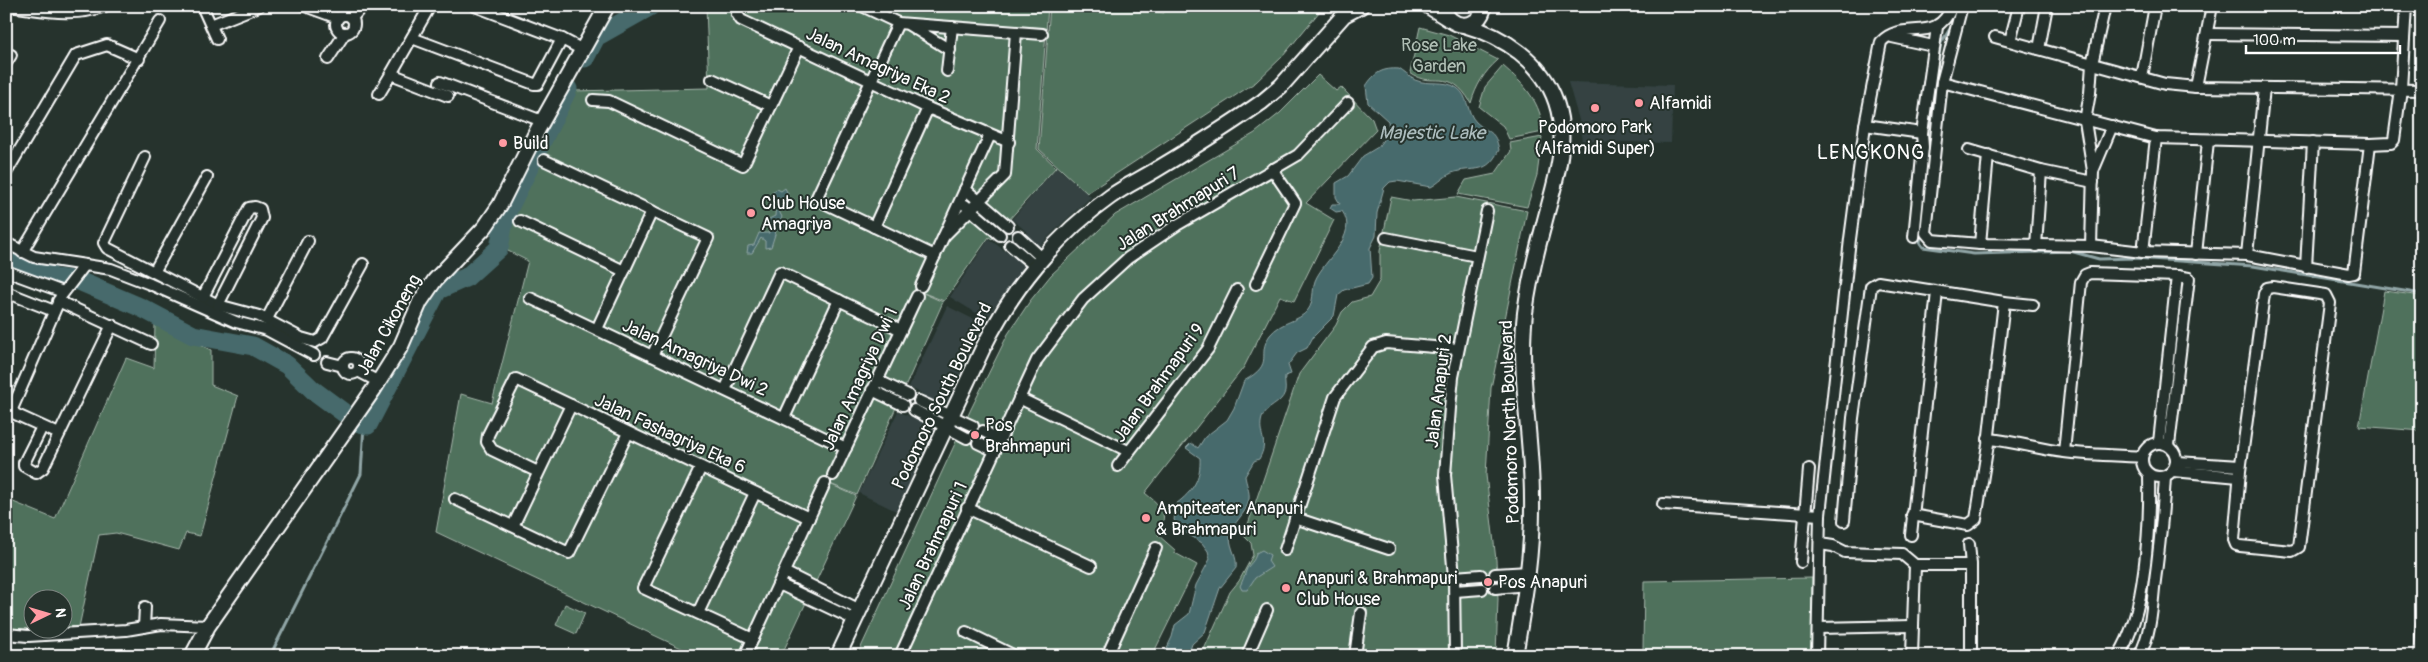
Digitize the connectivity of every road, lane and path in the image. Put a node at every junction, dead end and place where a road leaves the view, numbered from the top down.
1 (9, 6) edge
2 (104, 6) edge
3 (202, 6) edge
4 (259, 6) edge
5 (305, 6) edge
6 (362, 6) edge
7 (430, 6) edge
8 (475, 6) edge
9 (607, 6) edge
10 (862, 6) edge
11 (1361, 6) edge
12 (1428, 6) edge
13 (1444, 6) edge
14 (1485, 6) edge
15 (1952, 6) edge
16 (1962, 6) edge
17 (2019, 6) edge
18 (2047, 6) edge
19 (2105, 6) edge
20 (2155, 6) edge
21 (2212, 6) edge
22 (2406, 6) edge
23 (42, 8) edge
24 (87, 9) edge
25 (739, 10) edge
26 (338, 18) junction
27 (352, 18) junction
28 (160, 21) dead end
29 (898, 23) junction
30 (1457, 23) junction
31 (908, 24) junction
32 (211, 26) junction
33 (1937, 26) junction
34 (952, 27) junction
35 (1016, 32) junction
36 (345, 33) junction
37 (1042, 34) dead end
38 (2207, 34) junction
39 (1886, 36) junction
40 (2404, 36) junction
41 (1496, 37) junction
42 (1995, 37) dead end
43 (412, 38) junction
44 (217, 39) dead end
45 (562, 39) junction
46 (2010, 41) junction
47 (1933, 46) junction
48 (799, 47) junction
49 (581, 49) junction
50 (2039, 49) junction
51 (950, 50) junction
52 (139, 59) junction
53 (328, 59) dead end
54 (2092, 64) junction
55 (948, 71) dead end
56 (391, 74) junction
57 (2142, 77) junction
58 (712, 79) dead end
59 (872, 81) junction
60 (440, 82) dead end
61 (1942, 82) junction
62 (2196, 87) junction
63 (2264, 88) junction
64 (2401, 89) junction
65 (2422, 90) edge
66 (379, 94) dead end
67 (448, 96) dead end
68 (593, 100) dead end
69 (1348, 103) dead end
70 (771, 106) junction
71 (928, 108) junction
72 (2085, 121) junction
73 (542, 122) junction
74 (1865, 125) junction
75 (2112, 126) junction
76 (1922, 134) junction
77 (990, 135) junction
78 (2156, 138) junction
79 (2259, 140) junction
80 (2208, 141) junction
81 (1009, 142) junction
82 (2313, 142) junction
83 (2370, 144) junction
84 (1969, 150) dead end
85 (1988, 155) junction
86 (145, 157) dead end
87 (544, 160) dead end
88 (1272, 169) junction
89 (2041, 171) junction
90 (2093, 171) junction
91 (6, 173) edge
92 (207, 177) dead end
93 (2093, 182) junction
94 (965, 189) junction
95 (960, 200) junction
96 (979, 200) junction
97 (970, 209) junction
98 (1487, 210) dead end
99 (652, 211) junction
100 (520, 222) dead end
101 (1008, 226) dead end
102 (874, 227) junction
103 (1000, 235) dead end
104 (944, 236) junction
105 (1018, 236) dead end
106 (1386, 238) dead end
107 (1914, 238) dead end
108 (308, 241) dead end
109 (6, 243) edge
110 (1980, 244) junction
111 (1010, 245) dead end
112 (2036, 246) junction
113 (2091, 246) junction
114 (22, 252) junction
115 (2143, 252) junction
116 (2196, 254) junction
117 (2247, 255) junction
118 (935, 256) junction
119 (1477, 256) junction
120 (1039, 263) junction
121 (363, 264) dead end
122 (84, 266) junction
123 (2306, 266) junction
124 (6, 271) edge
125 (624, 271) junction
126 (154, 272) junction
127 (1256, 284) dead end
128 (921, 286) dead end
129 (66, 289) junction
130 (1238, 290) dead end
131 (6, 292) edge
132 (1936, 292) junction
133 (918, 296) dead end
134 (530, 298) dead end
135 (839, 300) junction
136 (2004, 302) junction
137 (209, 303) junction
138 (2034, 304) dead end
139 (54, 311) junction
140 (267, 320) junction
141 (112, 325) junction
142 (598, 329) junction
143 (901, 330) junction
144 (151, 344) dead end
145 (1458, 349) junction
146 (314, 355) dead end
147 (652, 356) junction
148 (327, 362) dead end
149 (877, 380) junction
150 (379, 382) junction
151 (725, 390) junction
152 (872, 390) junction
153 (1018, 398) junction
154 (919, 400) dead end
155 (571, 405) junction
156 (914, 410) dead end
157 (784, 418) junction
158 (949, 422) junction
159 (973, 426) dead end
160 (42, 427) junction
161 (983, 431) dead end
162 (628, 433) junction
163 (60, 434) junction
164 (967, 438) dead end
165 (1000, 440) junction
166 (1988, 442) junction
167 (978, 443) dead end
168 (2164, 443) junction
169 (846, 448) junction
170 (995, 451) junction
171 (1128, 451) junction
172 (2064, 452) junction
173 (2142, 457) junction
174 (1118, 466) dead end
175 (701, 467) junction
176 (1808, 469) dead end
177 (2172, 470) junction
178 (538, 472) junction
179 (2240, 472) junction
180 (2150, 475) junction
181 (755, 493) junction
182 (455, 499) dead end
183 (1663, 504) dead end
184 (968, 508) junction
185 (1805, 515) junction
186 (1820, 515) junction
187 (1912, 515) junction
188 (809, 518) junction
189 (1295, 518) junction
190 (1844, 521) dead end
191 (512, 526) junction
192 (2148, 526) junction
193 (2163, 528) junction
194 (1911, 535) dead end
195 (1820, 544) junction
196 (1969, 544) dead end
197 (1156, 548) dead end
198 (1389, 549) dead end
199 (1285, 550) dead end
200 (2145, 551) junction
201 (2159, 553) junction
202 (1801, 562) dead end
203 (1915, 565) junction
204 (1970, 565) junction
205 (1090, 566) dead end
206 (784, 572) junction
207 (1494, 574) dead end
208 (1481, 575) dead end
209 (1454, 577) junction
210 (1528, 579) junction
211 (779, 584) junction
212 (1495, 588) dead end
213 (1482, 589) dead end
214 (1455, 591) junction
215 (145, 606) dead end
216 (1267, 610) dead end
217 (698, 613) junction
218 (1361, 613) dead end
219 (857, 615) junction
220 (2422, 624) edge
221 (1912, 626) junction
222 (144, 627) junction
223 (206, 628) junction
224 (1818, 628) junction
225 (966, 632) dead end
226 (6, 634) edge
227 (753, 639) junction
228 (195, 650) edge
229 (2124, 654) edge
230 (745, 656) edge
231 (838, 656) edge
232 (900, 656) edge
233 (1016, 656) edge
234 (1107, 656) edge
235 (1247, 656) edge
236 (1355, 656) edge
237 (1455, 656) edge
238 (1515, 656) edge
239 (1817, 656) edge
240 (1912, 656) edge
241 (1971, 656) edge
242 (2140, 656) edge
243 (2418, 656) edge

1 - 23 street
2 - 24 street
3 - 32 street
4 - 32 street
5 - 26 street
6 - 27 street
7 - 43 street
8 - 45 street
9 - 49 street, Jalan Cikoneng
10 - 29 street
11 - 120 street, Podomoro South Boulevard
12 - 30 street
13 - 30 street
14 - 30 street
14 - 41 street
15 - 33 street
16 - 61 street
17 - 46 street
18 - 50 street
19 - 54 street
20 - 57 street
21 - 38 street
22 - 40 street
23 - 24 street
25 - 48 street, Jalan Amagriya Eka 2
26 - 27 street
26 - 36 street
27 - 36 street
28 - 52 street
29 - 31 street
29 - 59 street
30 - 41 street, Podomoro North Boulevard
31 - 34 street
31 - 51 street
32 - 44 street
33 - 39 street
33 - 47 street
34 - 35 street
34 - 51 street
35 - 37 street
35 - 81 street
36 - 53 street
38 - 40 street
38 - 62 street
39 - 47 street
39 - 74 street
40 - 64 street
41 - 210 street, Podomoro North Boulevard
42 - 46 street
43 - 45 street
43 - 56 street
45 - 49 street
46 - 50 street
47 - 76 street
48 - 59 street, Jalan Amagriya Eka 2
48 - 70 street
49 - 73 street, Jalan Cikoneng
50 - 54 street
51 - 55 street
52 - 91 street
52 - 114 street
54 - 57 street
54 - 72 street
56 - 66 street
56 - 67 street
57 - 62 street
58 - 70 street
59 - 71 street, Jalan Amagriya Eka 2
59 - 102 street
60 - 73 street
61 - 72 street
61 - 110 street
62 - 63 street
63 - 64 street
63 - 79 street
64 - 65 street
64 - 83 street
68 - 70 street
69 - 88 street, Jalan Brahmapuri 7
71 - 77 street, Jalan Amagriya Eka 2
71 - 102 street
72 - 75 street
72 - 90 street
73 - 150 street, Jalan Cikoneng
74 - 76 street
74 - 186 street
75 - 78 street
75 - 90 street
76 - 107 street
77 - 81 street, Jalan Amagriya Eka 2
77 - 94 street
78 - 80 street
78 - 115 street
79 - 80 street
79 - 82 street
79 - 117 street
80 - 116 street
81 - 96 street
82 - 83 street
82 - 123 street
83 - 123 street
84 - 85 street
85 - 89 street
85 - 110 street
86 - 126 street
87 - 99 street
88 - 127 street
88 - 153 street, Jalan Brahmapuri 7
89 - 93 street
89 - 112 street
90 - 93 street
92 - 126 street
93 - 113 street
94 - 95 street
94 - 96 street
95 - 97 street
95 - 104 street
96 - 97 street
96 - 101 street
97 - 103 street
97 - 104 street
98 - 119 street, Jalan Anapuri 2
99 - 125 street
99 - 147 street
100 - 125 street
102 - 118 street
104 - 118 street
105 - 120 street
106 - 119 street
108 - 140 street
109 - 114 street
110 - 112 street
111 - 120 street
112 - 113 street
113 - 115 street
114 - 122 street
115 - 116 street
116 - 117 street
117 - 123 street
118 - 128 street
119 - 145 street, Jalan Anapuri 2
120 - 158 street, Podomoro South Boulevard
121 - 140 street
122 - 129 street
122 - 137 street
124 - 129 street
125 - 142 street
126 - 137 street
129 - 139 street
129 - 141 street
130 - 171 street, Jalan Brahmapuri 9
131 - 139 street
132 - 136 street
132 - 187 street
132 - 190 street
133 - 143 street, Jalan Amagriya Dwi 1
134 - 142 street, Jalan Amagriya Dwi 2
135 - 143 street
135 - 151 street
135 - 157 street
136 - 138 street
136 - 166 street
137 - 137 street
137 - 140 street
137 - 146 street
139 - 160 street
141 - 144 street
141 - 163 street
142 - 147 street, Jalan Amagriya Dwi 2
143 - 149 street, Jalan Amagriya Dwi 1
145 - 189 street
145 - 209 street, Jalan Anapuri 2
147 - 151 street, Jalan Amagriya Dwi 2
148 - 150 street
149 - 152 street, Jalan Amagriya Dwi 1
149 - 152 street
150 - 223 street, Jalan Cikoneng
151 - 157 street, Jalan Amagriya Dwi 2
152 - 169 street, Jalan Amagriya Dwi 1
153 - 165 street, Jalan Brahmapuri 7
153 - 171 street
154 - 158 street
155 - 162 street, Jalan Fashagriya Eka 6
155 - 178 street
155 - 178 street, Jalan Fashagriya Eka 6
156 - 158 street
157 - 169 street, Jalan Amagriya Dwi 2
158 - 159 street
158 - 164 street
158 - 219 street, Podomoro South Boulevard
160 - 163 street
160 - 163 street
161 - 165 street
162 - 175 street, Jalan Fashagriya Eka 6
162 - 191 street
165 - 170 street, Jalan Brahmapuri 1
166 - 172 street
166 - 187 street
167 - 170 street
168 - 172 street
168 - 173 street
168 - 177 street
169 - 188 street, Jalan Amagriya Dwi 1
170 - 184 street, Jalan Brahmapuri 1
171 - 174 street, Jalan Brahmapuri 9
172 - 173 street
173 - 180 street
175 - 181 street, Jalan Fashagriya Eka 6
175 - 217 street
176 - 185 street
177 - 179 street
177 - 180 street
177 - 193 street
178 - 191 street
179 - 179 street
180 - 192 street
181 - 188 street, Jalan Fashagriya Eka 6
181 - 217 street
182 - 191 street
183 - 185 street
184 - 205 street
184 - 232 street, Jalan Brahmapuri 1
185 - 186 street
185 - 202 street
186 - 195 street
187 - 194 street
188 - 206 street, Jalan Amagriya Dwi 1
189 - 198 street
189 - 199 street
192 - 193 street
192 - 200 street
193 - 201 street
195 - 203 street
195 - 224 street
196 - 204 street
197 - 234 street
200 - 201 street
200 - 229 street
201 - 242 street
203 - 204 street
203 - 221 street
204 - 241 street
206 - 211 street, Jalan Amagriya Dwi 1
206 - 219 street
207 - 210 street
208 - 209 street
209 - 214 street, Jalan Anapuri 2
210 - 212 street
210 - 238 street, Podomoro North Boulevard
211 - 219 street
211 - 227 street, Jalan Amagriya Dwi 1
213 - 214 street
214 - 237 street, Jalan Anapuri 2
215 - 222 street
216 - 235 street
217 - 227 street
218 - 236 street
219 - 231 street, Podomoro South Boulevard
220 - 243 street
221 - 224 street
221 - 240 street
222 - 223 street
222 - 226 street
223 - 228 street, Jalan Cikoneng
224 - 239 street
225 - 233 street
227 - 230 street, Jalan Amagriya Dwi 1

